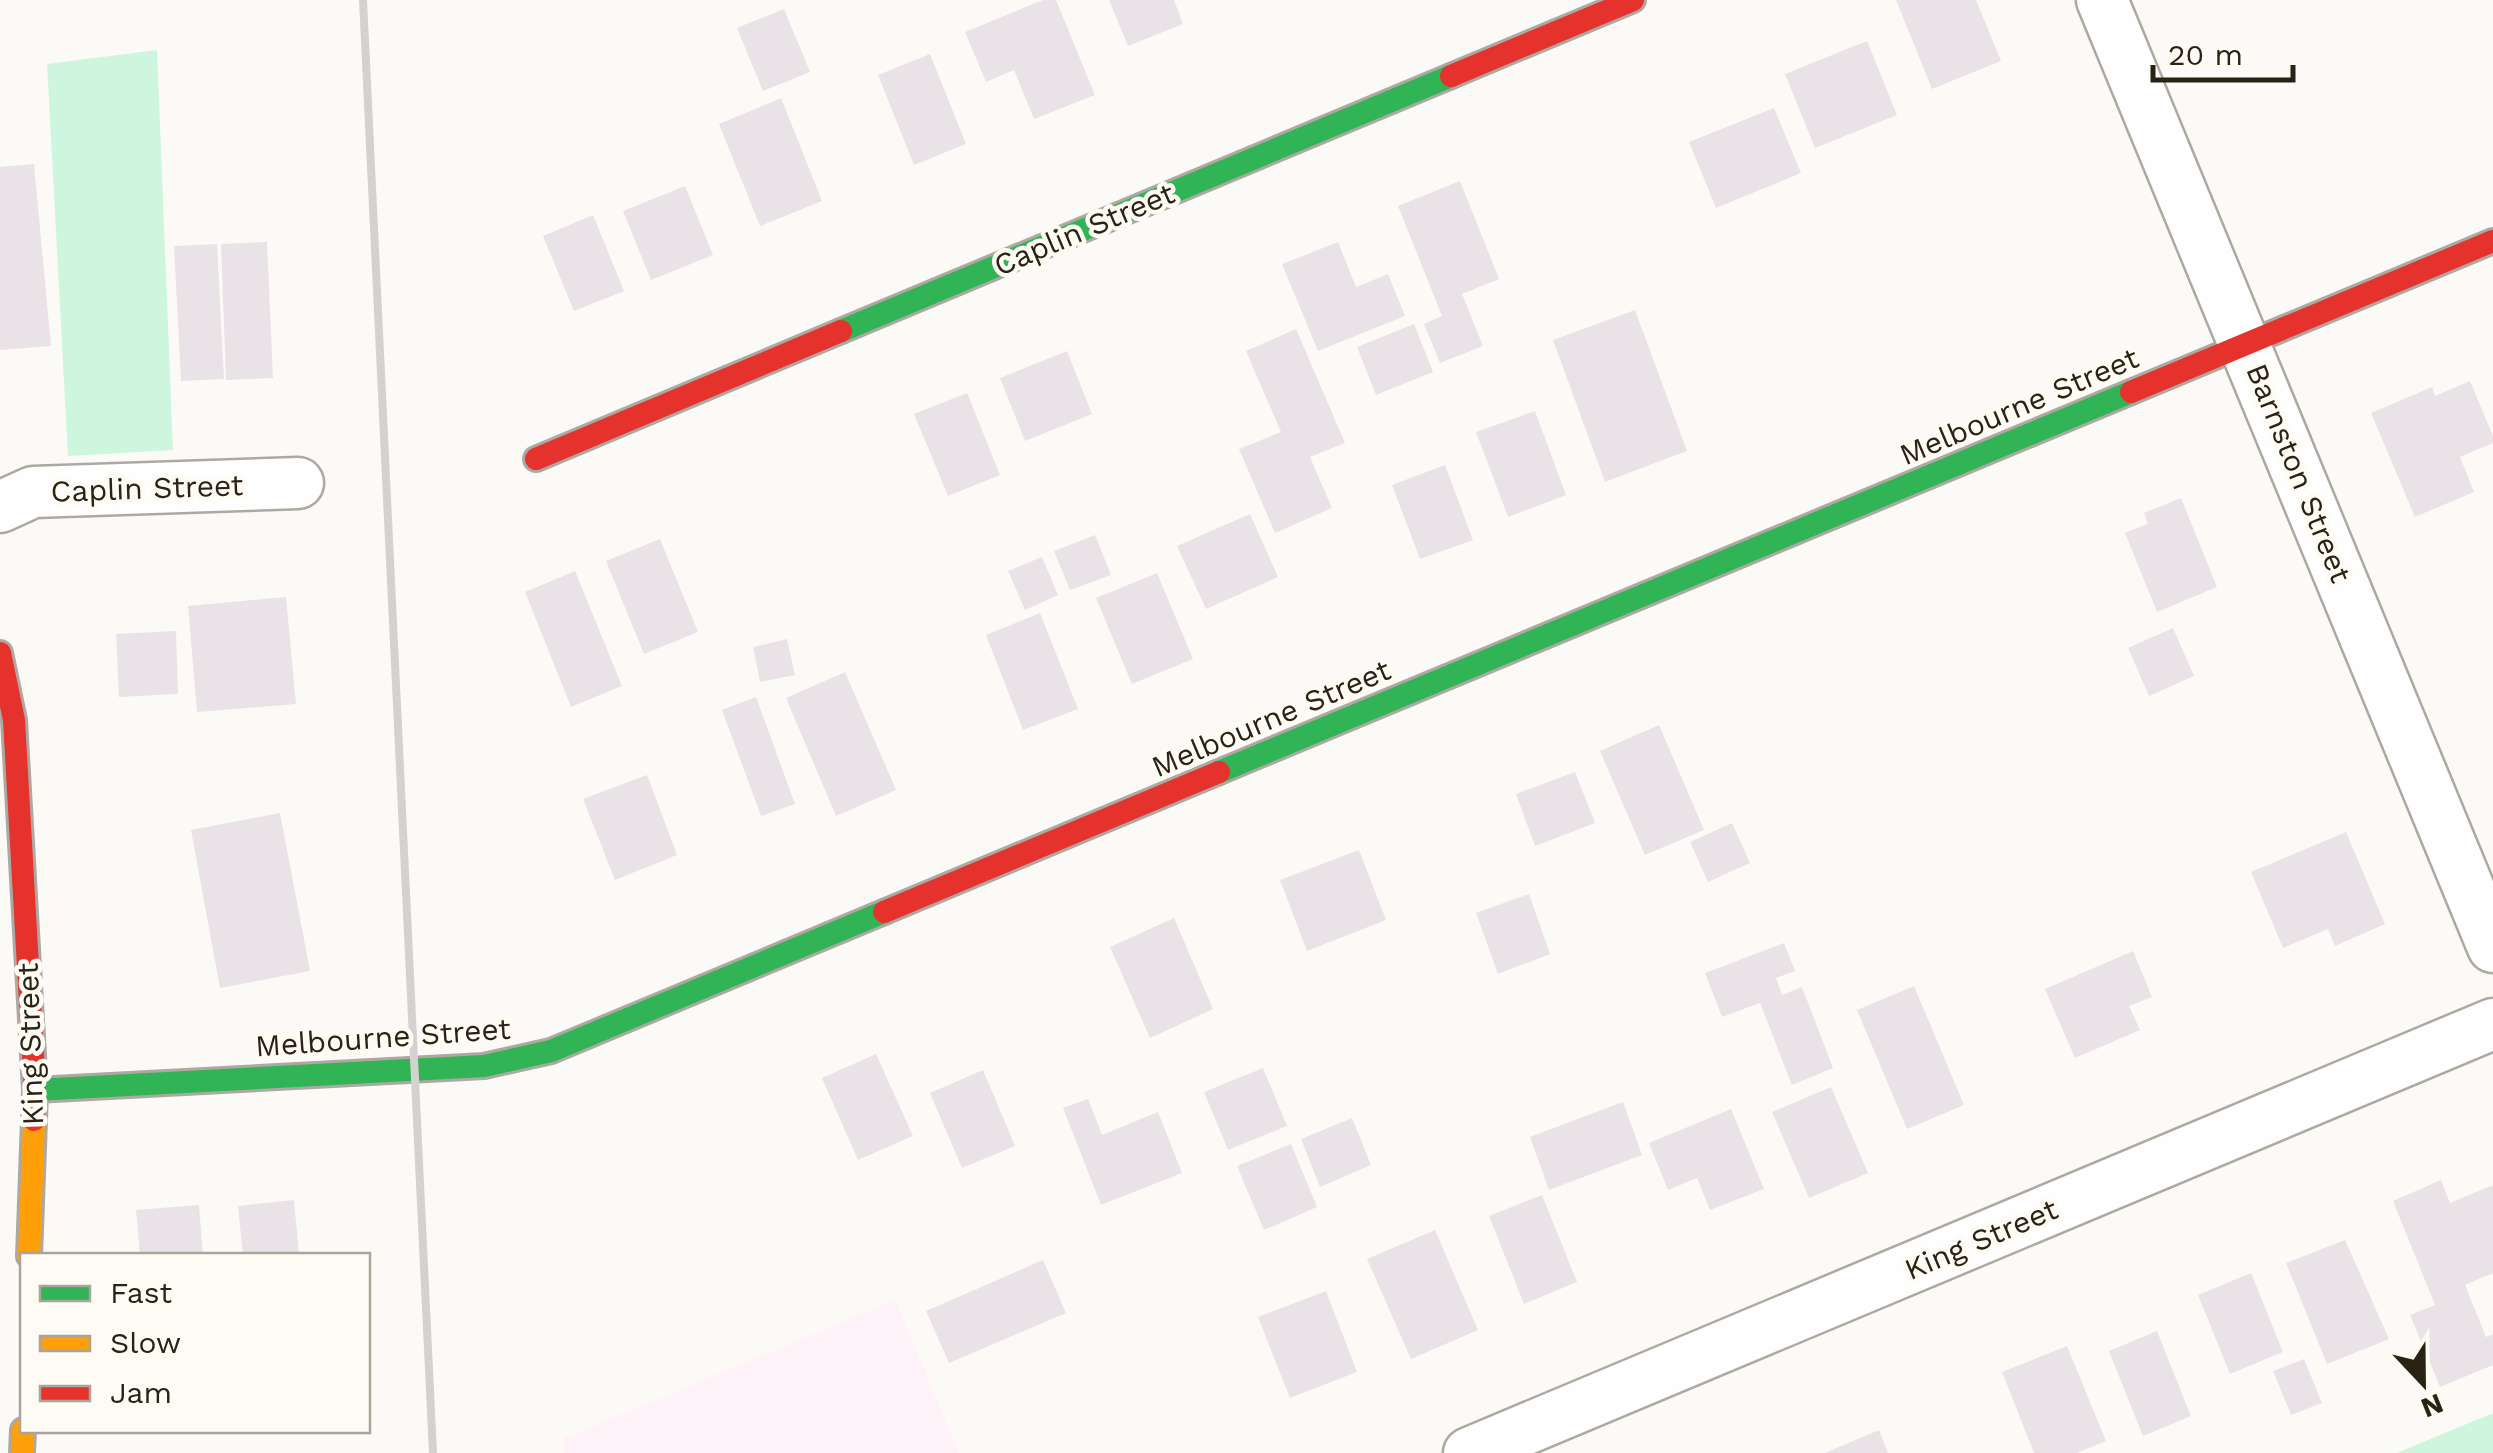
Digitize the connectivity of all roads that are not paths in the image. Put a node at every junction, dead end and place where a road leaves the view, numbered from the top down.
1 (1632, 0) edge
2 (2102, 0) edge
3 (2493, 241) edge
4 (2246, 344) junction
5 (536, 458) dead end
6 (298, 483) dead end
7 (0, 507) edge
8 (0, 653) edge
9 (2493, 947) edge
10 (2493, 1024) edge
11 (35, 1090) junction
12 (29, 1253) edge
13 (1469, 1453) edge

1 - 5 street, Caplin Street
2 - 4 street, Barnston Street
3 - 4 street, Melbourne Street
4 - 9 street, Barnston Street
4 - 11 street, Melbourne Street
6 - 7 street, Caplin Street
8 - 11 street, King Street
10 - 13 street, King Street
11 - 12 street, King Street

